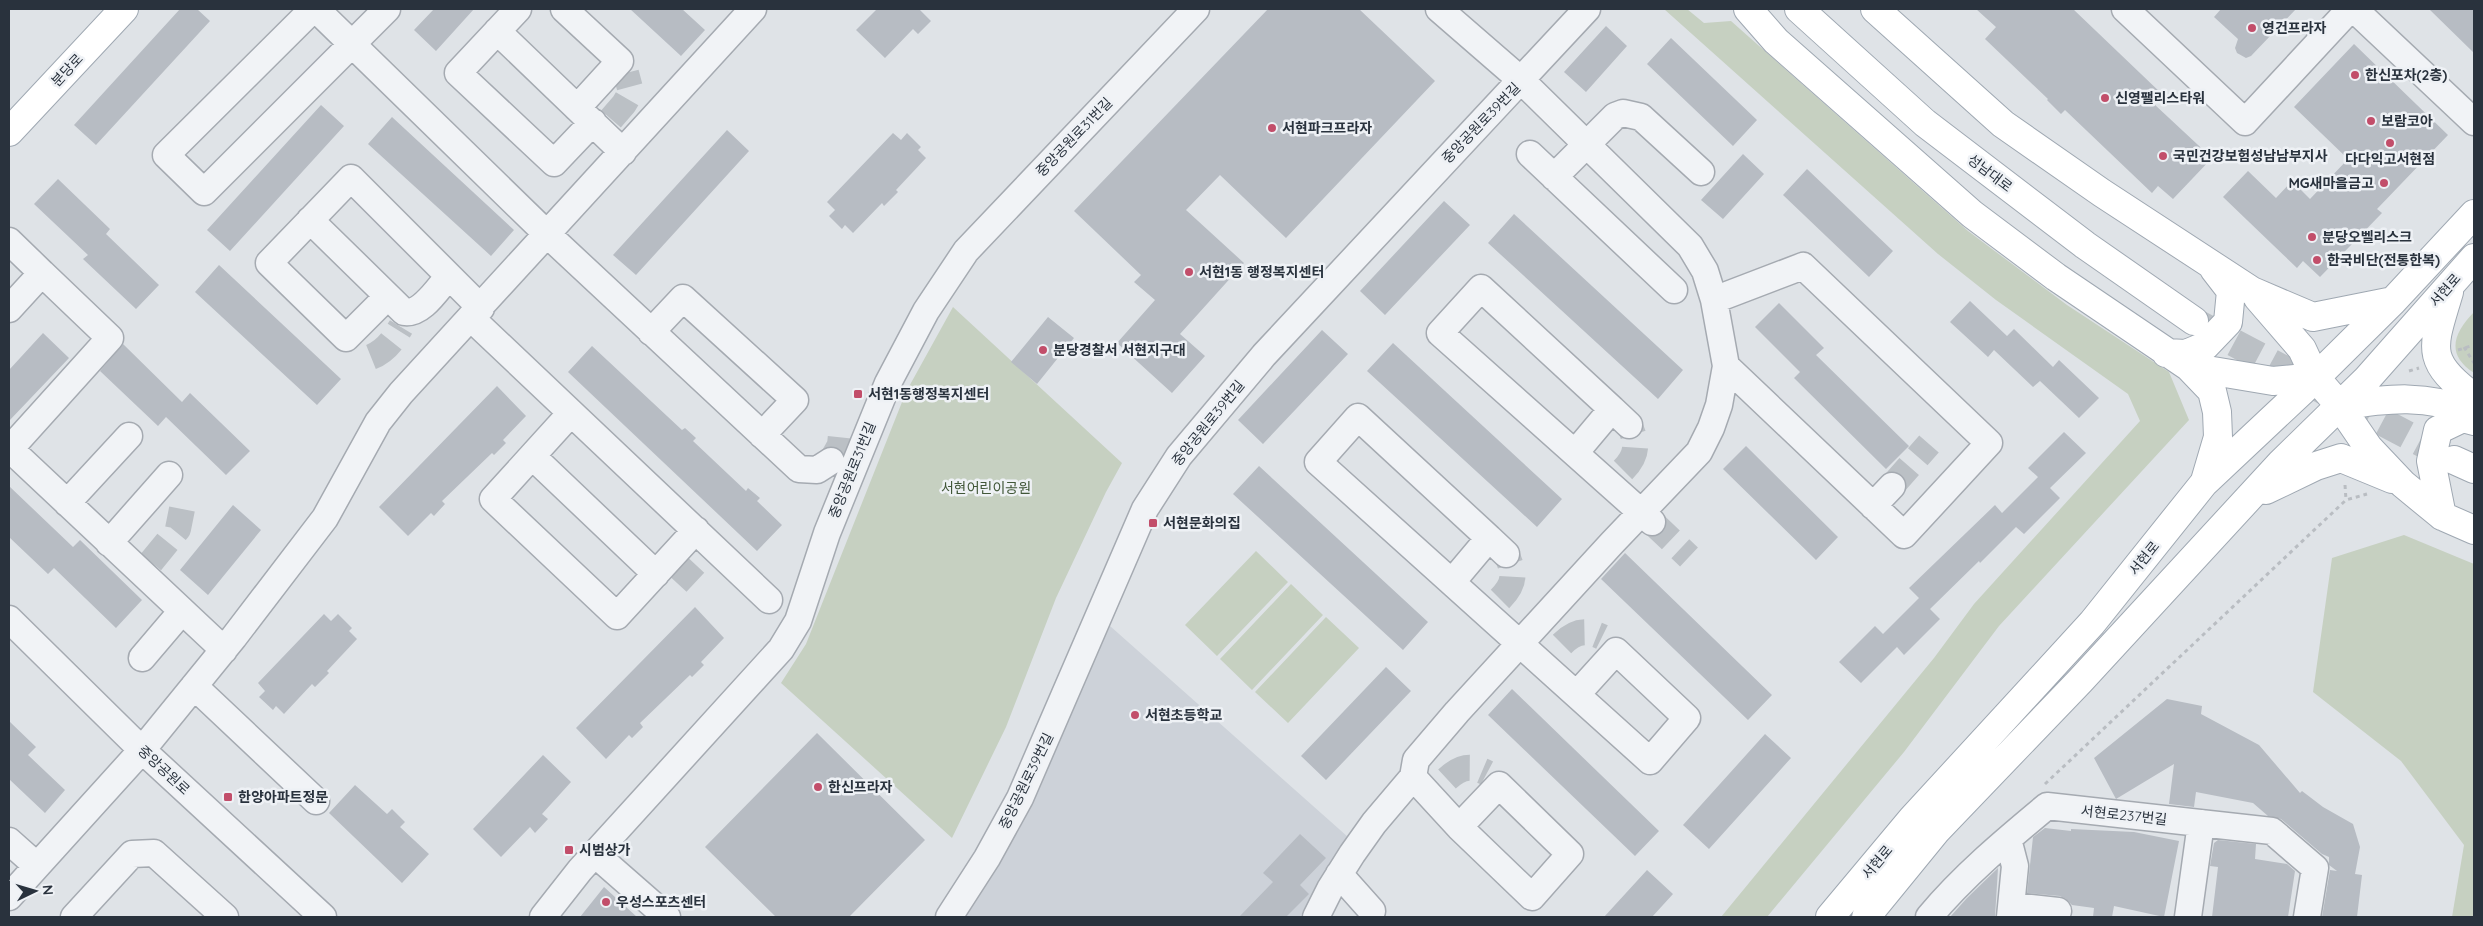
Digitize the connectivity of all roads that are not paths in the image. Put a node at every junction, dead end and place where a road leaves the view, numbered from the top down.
1 (124, 9) edge
2 (314, 9) edge
3 (387, 9) edge
4 (518, 9) edge
5 (564, 9) edge
6 (753, 9) edge
7 (1196, 9) edge
8 (1439, 9) edge
9 (1587, 9) edge
10 (1748, 9) edge
11 (1799, 9) edge
12 (1875, 9) edge
13 (2125, 9) edge
14 (2350, 9) edge
15 (2354, 9) edge
16 (497, 31) junction
17 (352, 44) junction
18 (1522, 81) junction
19 (595, 120) junction
20 (2474, 122) edge
21 (9, 132) edge
22 (1586, 146) junction
23 (623, 152) junction
24 (1530, 154) dead end
25 (1701, 172) dead end
26 (1554, 177) junction
27 (1654, 211) junction
28 (2474, 214) edge
29 (310, 220) junction
30 (548, 235) junction
31 (9, 241) edge
32 (1624, 242) junction
33 (2474, 258) edge
34 (2210, 265) junction
35 (42, 273) junction
36 (449, 276) junction
37 (2452, 283) junction
38 (1674, 290) dead end
39 (2252, 291) junction
40 (1714, 300) junction
41 (2393, 301) junction
42 (9, 309) edge
43 (398, 312) junction
44 (476, 313) junction
45 (2194, 321) tunnel mouth
46 (651, 332) junction
47 (2166, 353) junction
48 (1726, 366) junction
49 (2189, 367) junction
50 (2315, 377) junction
51 (2474, 397) edge
52 (2340, 406) junction
53 (571, 413) junction
54 (2474, 413) edge
55 (2474, 421) edge
56 (762, 435) junction
57 (130, 436) dead end
58 (9, 450) edge
59 (1575, 453) junction
60 (532, 456) junction
61 (832, 461) dead end
62 (170, 475) dead end
63 (2204, 483) junction
64 (2403, 484) junction
65 (1892, 486) tunnel mouth
66 (2249, 500) junction
67 (67, 503) junction
68 (1873, 506) junction
69 (2442, 516) junction
70 (1647, 517) junction
71 (2474, 530) edge
72 (109, 542) junction
73 (704, 543) junction
74 (656, 574) junction
75 (1452, 582) junction
76 (768, 600) dead end
77 (182, 611) junction
78 (9, 620) edge
79 (1521, 643) junction
80 (224, 650) junction
81 (142, 658) dead end
82 (194, 686) junction
83 (1576, 694) junction
84 (142, 750) junction
85 (1413, 777) junction
86 (316, 801) dead end
87 (2201, 823) junction
88 (1459, 828) junction
89 (2008, 839) junction
90 (9, 841) edge
91 (595, 854) junction
92 (37, 866) junction
93 (1339, 874) junction
94 (9, 898) edge
95 (1372, 911) dead end
96 (2058, 911) dead end
97 (2011, 912) edge
98 (74, 917) edge
99 (225, 917) edge
100 (323, 917) edge
101 (543, 917) edge
102 (667, 917) edge
103 (949, 917) edge
104 (1316, 917) edge
105 (1830, 917) edge
106 (1866, 917) edge
107 (1929, 917) edge
108 (2188, 917) edge
109 (2307, 917) edge

1 - 21 main road, 분당로
2 - 17 street
2 - 17 street
3 - 17 street
4 - 16 street
5 - 19 street
6 - 23 street
7 - 91 street, 중앙공원로31번길
8 - 18 street
9 - 18 street, 중앙공원로39번길
10 - 47 main road
11 - 45 main road, 성남대로
12 - 34 main road
13 - 14 street
15 - 20 street
16 - 19 street
16 - 19 street
17 - 30 street
18 - 22 street
18 - 103 street, 중앙공원로39번길
19 - 23 street
22 - 25 street
22 - 26 street
22 - 27 street
23 - 30 street
24 - 26 street
26 - 32 street
27 - 32 street
27 - 40 street
28 - 41 main road, 서현로
29 - 36 street
29 - 43 street
29 - 43 street
30 - 44 street
30 - 46 street
31 - 35 street
32 - 38 street
33 - 37 main road, 서현로
34 - 39 main road
34 - 47 main road
35 - 42 street
35 - 58 street
36 - 43 street
36 - 44 street
37 - 51 main road
37 - 52 main road, 서현로
39 - 41 main road
39 - 50 main road
40 - 48 street
40 - 68 street
41 - 50 main road, 서현로
44 - 53 street
44 - 80 street
46 - 56 street
46 - 56 street
47 - 49 main road
48 - 68 street
48 - 70 street
49 - 50 main road
49 - 63 main road
50 - 52 main road
50 - 63 main road, 서현로
52 - 54 main road
52 - 64 main road
52 - 66 main road, 서현로
53 - 60 street
53 - 73 street
55 - 69 main road
56 - 61 street
57 - 67 street
58 - 67 street
59 - 59 street
59 - 70 street
60 - 74 street
60 - 74 street
62 - 72 street
63 - 105 main road, 서현로
64 - 66 main road
64 - 69 main road
65 - 68 street
66 - 106 main road, 서현로
67 - 72 street
69 - 71 main road
70 - 79 street
72 - 77 street
73 - 74 street
73 - 76 street
75 - 75 street
75 - 79 street
77 - 80 street
77 - 81 street
78 - 84 street, 중앙공원로
79 - 83 street
79 - 85 street
80 - 82 street
82 - 84 street
82 - 86 street
83 - 83 street
84 - 92 street
84 - 100 street, 중앙공원로
85 - 88 street
85 - 93 street
87 - 89 street, 서현로237번길
87 - 108 street
87 - 109 street, 서현로237번길
88 - 88 street
89 - 97 street
89 - 107 street
90 - 92 street
91 - 101 street, 중앙공원로31번길
91 - 102 street
92 - 94 street
93 - 95 street
93 - 104 street
96 - 97 street
98 - 99 street

